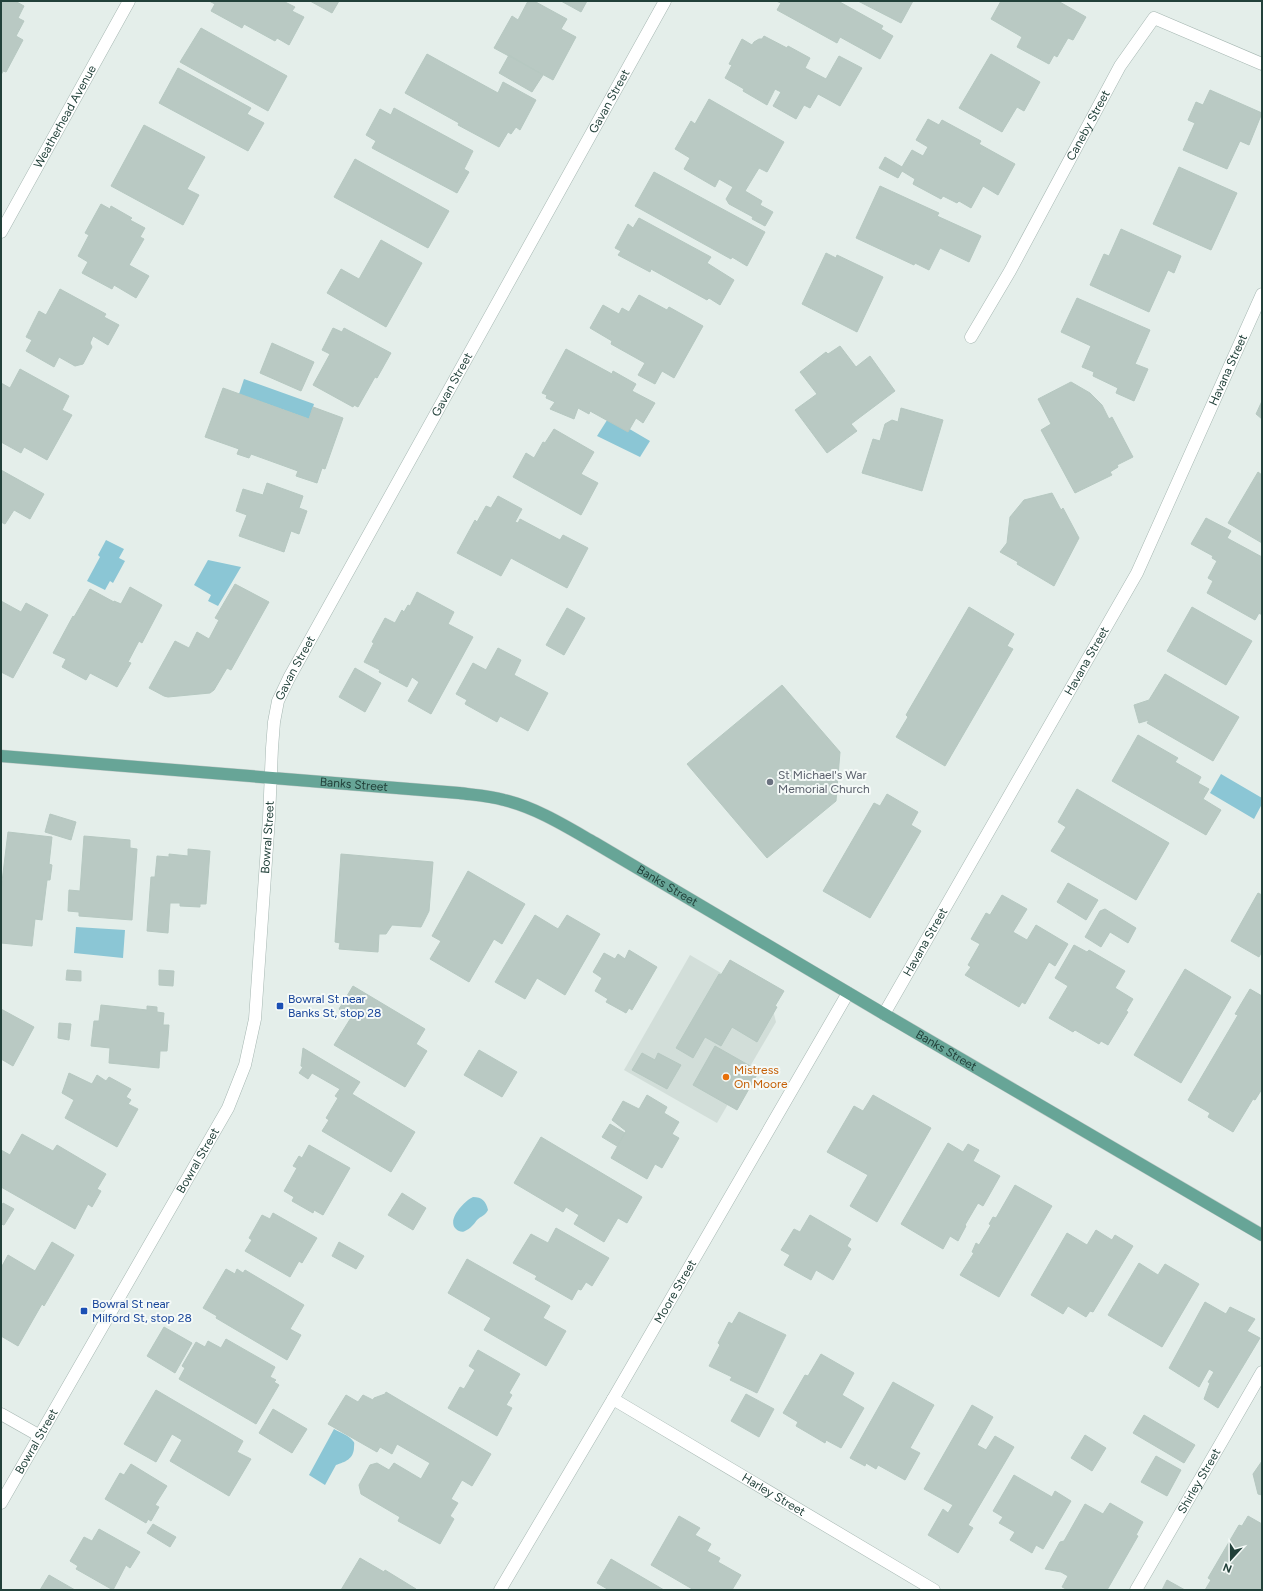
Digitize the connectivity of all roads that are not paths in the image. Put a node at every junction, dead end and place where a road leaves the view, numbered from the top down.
1 (129, 1) edge
2 (665, 1) edge
3 (1262, 64) edge
4 (1, 232) edge
5 (1262, 294) edge
6 (971, 337) dead end
7 (1, 756) edge
8 (270, 778) junction
9 (848, 993) junction
10 (884, 1014) junction
11 (1262, 1235) edge
12 (1262, 1372) edge
13 (613, 1399) junction
14 (1, 1414) edge
15 (40, 1436) junction
16 (1, 1503) edge
17 (500, 1590) edge
18 (934, 1590) edge
19 (1136, 1590) edge

1 - 4 street, Weatherhead Avenue
2 - 8 street, Gavan Street
3 - 6 street, Caneby Street
5 - 10 street, Havana Street
7 - 8 main road, Banks Street
8 - 9 main road, Banks Street
8 - 15 street, Bowral Street
9 - 10 main road, Banks Street
9 - 13 street, Moore Street
10 - 11 main road, Banks Street
12 - 19 street, Shirley Street
13 - 17 street, Moore Street
13 - 18 street, Harley Street
14 - 15 street
15 - 16 street, Bowral Street

